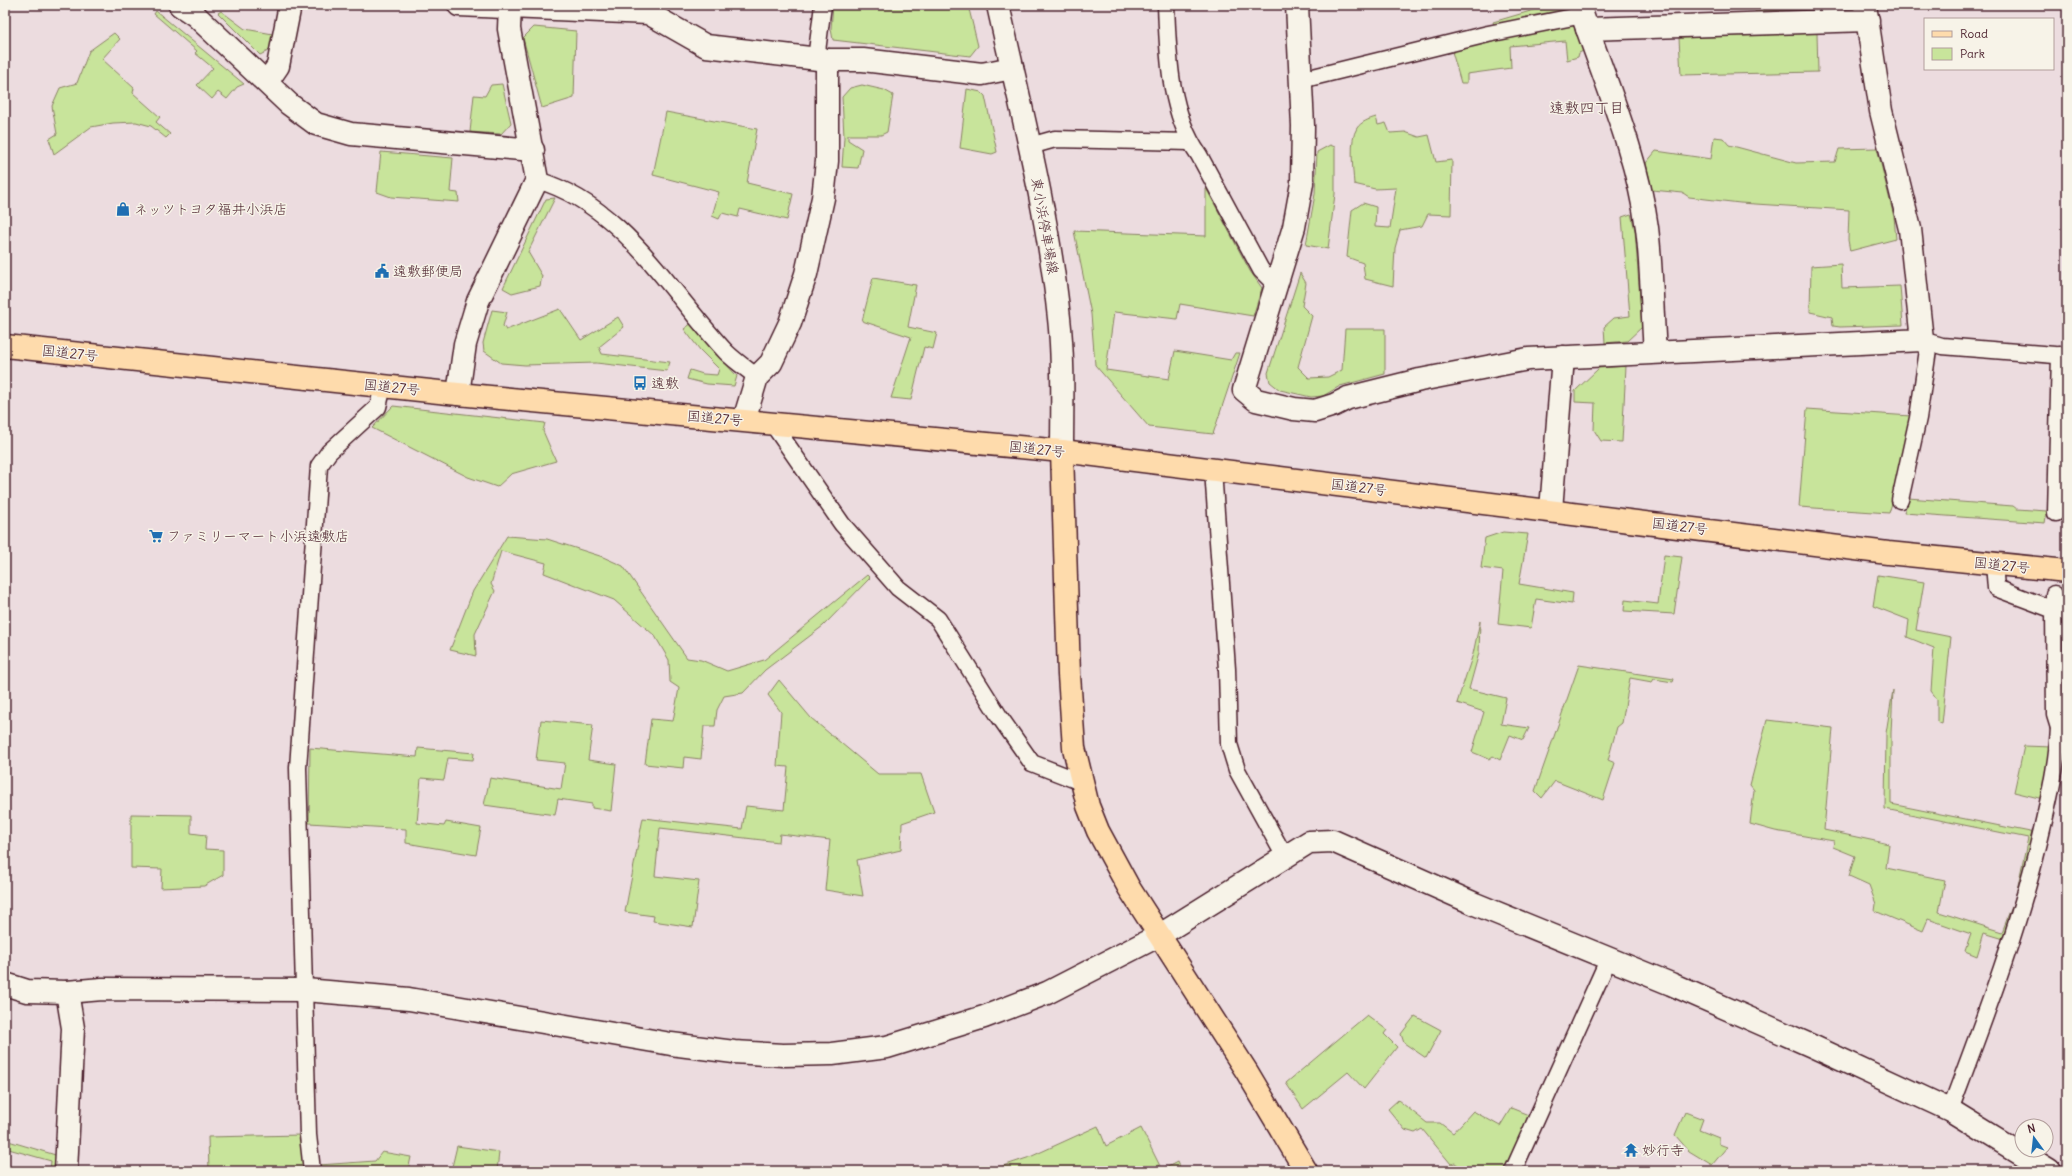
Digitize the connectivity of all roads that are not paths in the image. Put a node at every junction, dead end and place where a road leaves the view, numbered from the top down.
1 (180, 5) edge
2 (290, 5) edge
3 (459, 5) edge
4 (824, 5) edge
5 (998, 5) edge
6 (1166, 5) edge
7 (1297, 5) edge
8 (510, 6) edge
9 (1866, 12) edge
10 (1583, 16) edge
11 (822, 59) junction
12 (1012, 68) junction
13 (1301, 80) junction
14 (267, 82) junction
15 (1190, 142) junction
16 (1030, 146) junction
17 (533, 150) junction
18 (537, 180) junction
19 (1277, 286) junction
20 (1925, 342) junction
21 (5, 346) edge
22 (1654, 352) junction
23 (2064, 355) edge
24 (1563, 357) junction
25 (757, 377) junction
26 (383, 386) junction
27 (458, 394) junction
28 (744, 420) junction
29 (772, 423) junction
30 (1062, 452) junction
31 (1213, 470) junction
32 (1900, 500) dead end
33 (1551, 510) junction
34 (2056, 513) dead end
35 (1994, 564) junction
36 (2067, 572) edge
37 (2054, 594) dead end
38 (2054, 610) junction
39 (2063, 729) edge
40 (1081, 782) junction
41 (1285, 857) junction
42 (1160, 935) junction
43 (1609, 958) junction
44 (5, 984) edge
45 (305, 990) junction
46 (67, 992) junction
47 (1950, 1110) junction
48 (2022, 1165) edge
49 (66, 1171) edge
50 (312, 1171) edge
51 (1306, 1171) edge
52 (1513, 1171) edge
53 (2049, 1171) edge

1 - 14 street
2 - 14 street
3 - 8 street
4 - 11 lane
5 - 12 street, 東小浜停車場線
6 - 15 lane
7 - 13 street
8 - 11 street
8 - 17 street
9 - 10 street
9 - 20 street
10 - 13 lane
10 - 22 street
11 - 12 street
11 - 25 street
12 - 16 street, 東小浜停車場線
13 - 19 street
14 - 17 street
15 - 16 lane
15 - 19 lane
16 - 30 street, 東小浜停車場線
17 - 18 street
18 - 25 lane
18 - 27 street
19 - 24 street
20 - 22 street
20 - 23 lane
20 - 32 lane
21 - 26 main road, 国道27号
22 - 24 street
23 - 34 lane
24 - 33 street
25 - 28 street
26 - 27 main road, 国道27号
26 - 45 lane
27 - 28 main road, 国道27号
28 - 29 main road, 国道27号
29 - 30 main road, 国道27号
29 - 40 lane
30 - 31 main road, 国道27号
30 - 40 main road
31 - 33 main road, 国道27号
31 - 41 lane
33 - 35 main road, 国道27号
35 - 36 main road, 国道27号
35 - 38 lane
37 - 38 lane
38 - 39 lane
39 - 47 lane
40 - 42 main road
41 - 42 street
41 - 43 street
42 - 45 street
42 - 51 main road
43 - 47 street
43 - 52 lane
44 - 46 street
45 - 46 street
45 - 50 lane
46 - 49 street
47 - 48 street
48 - 53 street

